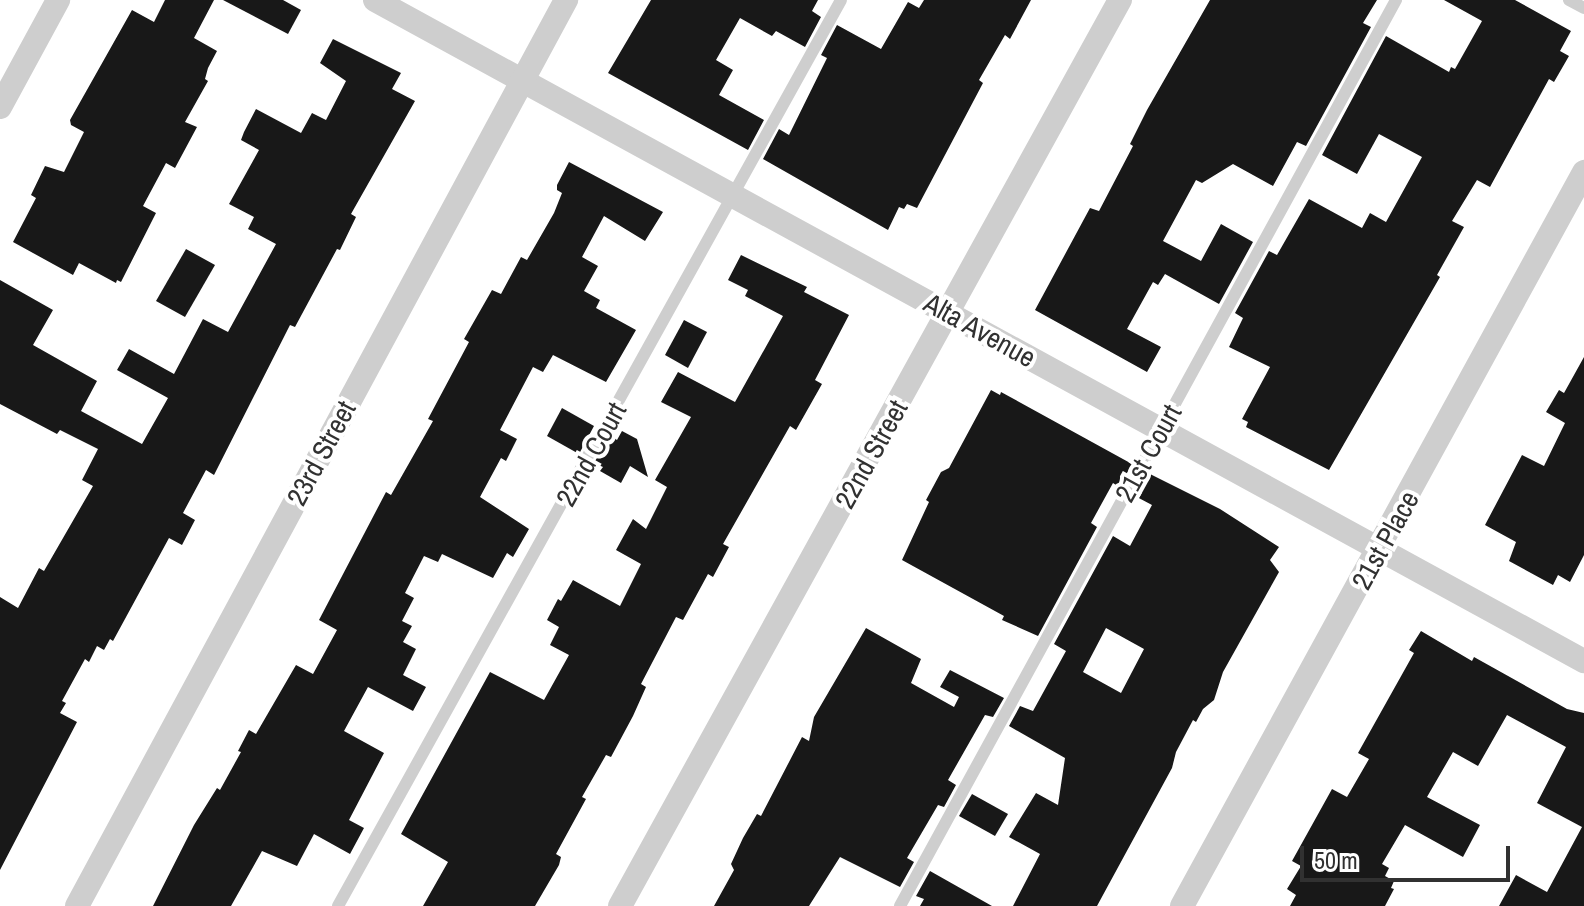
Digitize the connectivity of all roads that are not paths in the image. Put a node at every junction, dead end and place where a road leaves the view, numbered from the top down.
1 (58, 0) edge
2 (375, 0) edge
3 (566, 0) edge
4 (841, 0) edge
5 (1120, 0) edge
6 (1396, 0) edge
7 (1569, 0) edge
8 (1584, 8) edge
9 (522, 81) junction
10 (0, 107) edge
11 (1584, 172) edge
12 (734, 196) junction
13 (949, 314) junction
14 (1162, 429) junction
15 (1380, 551) junction
16 (1584, 661) edge
17 (77, 906) edge
18 (338, 906) edge
19 (620, 906) edge
20 (900, 906) edge
21 (1182, 906) edge

1 - 10 street
2 - 9 street, Alta Avenue
3 - 9 street, 23rd Street
4 - 12 lane, 22nd Court
5 - 13 street, 22nd Street
6 - 14 lane, 21st Court
7 - 8 lane
9 - 12 street, Alta Avenue
9 - 17 street, 23rd Street
11 - 15 street, 21st Place
12 - 13 street, Alta Avenue
12 - 18 lane, 22nd Court
13 - 14 street, Alta Avenue
13 - 19 street, 22nd Street
14 - 15 street, Alta Avenue
14 - 20 lane, 21st Court
15 - 16 street, Alta Avenue
15 - 21 street, 21st Place

